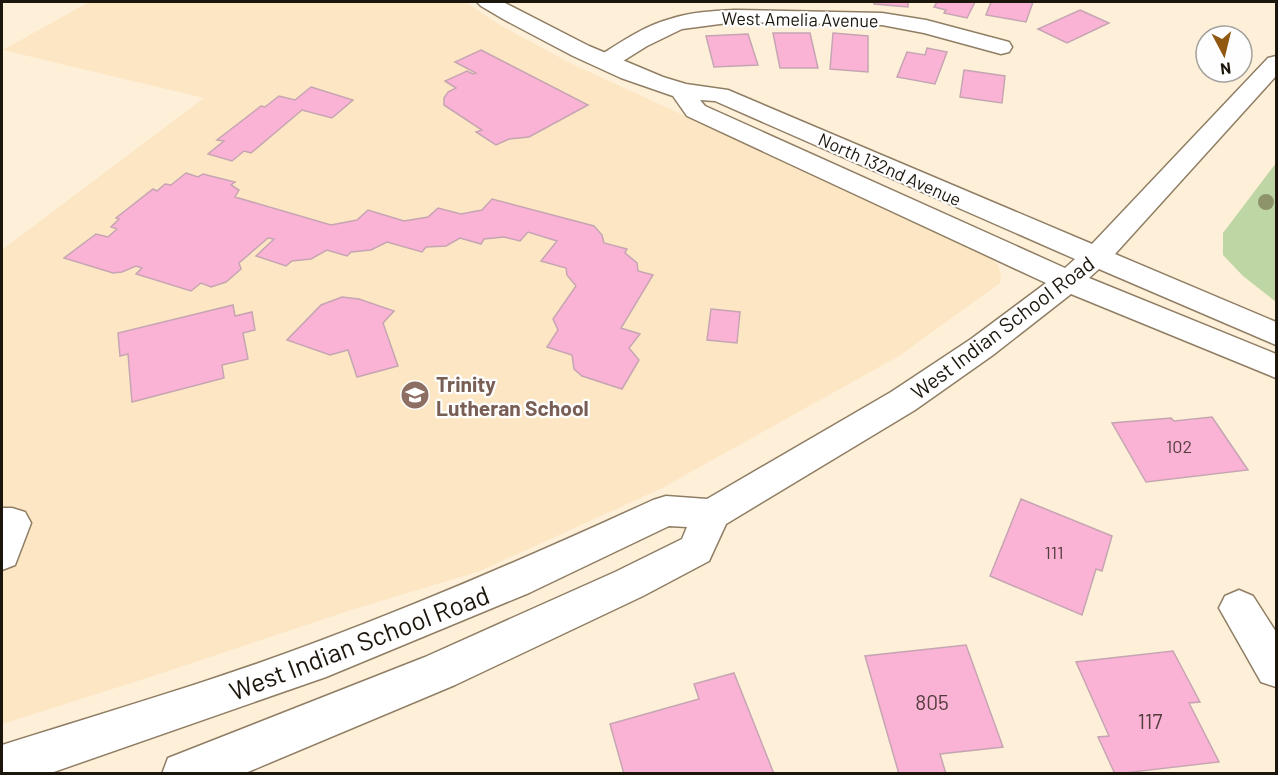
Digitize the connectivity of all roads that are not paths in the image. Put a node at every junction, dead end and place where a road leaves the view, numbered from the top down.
1 (488, 2) edge
2 (1001, 47) dead end
3 (607, 62) junction
4 (1276, 63) edge
5 (681, 90) junction
6 (1096, 257) junction
7 (1068, 281) junction
8 (1276, 334) edge
9 (1276, 367) edge
10 (712, 514) junction
11 (1239, 608) dead end
12 (1276, 668) edge
13 (2, 767) edge
14 (184, 774) edge

1 - 3 street, North 132nd Avenue
2 - 3 street, West Amelia Avenue
3 - 5 street, North 132nd Avenue
4 - 6 street, West Indian School Road
5 - 6 street, North 132nd Avenue
5 - 7 street, North 132nd Avenue
6 - 7 street, West Indian School Road
6 - 8 street, North 132nd Avenue
7 - 9 street, North 132nd Avenue
7 - 10 street, West Indian School Road
10 - 13 street, West Indian School Road
10 - 14 street
11 - 12 street

